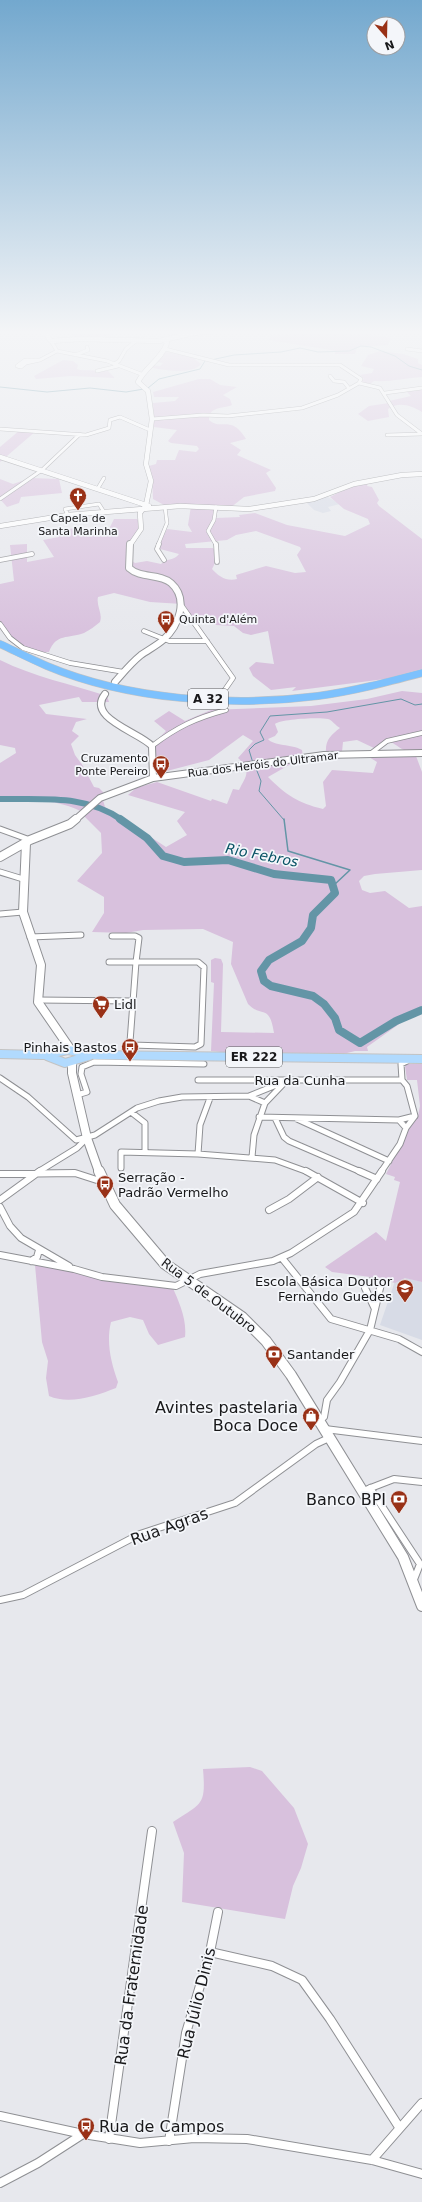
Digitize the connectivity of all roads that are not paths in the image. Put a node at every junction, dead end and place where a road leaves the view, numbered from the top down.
1 (60, 433) edge
2 (96, 433) edge
3 (150, 433) edge
4 (80, 434) junction
5 (422, 434) edge
6 (387, 435) dead end
7 (0, 456) edge
8 (42, 470) junction
9 (422, 474) edge
10 (104, 478) dead end
11 (98, 488) junction
12 (0, 498) edge
13 (146, 505) junction
14 (166, 507) junction
15 (216, 507) junction
16 (154, 508) junction
17 (141, 509) junction
18 (104, 512) junction
19 (68, 515) junction
20 (0, 526) edge
21 (32, 554) dead end
22 (0, 560) edge
23 (164, 560) dead end
24 (218, 562) dead end
25 (182, 606) junction
26 (0, 624) edge
27 (144, 631) dead end
28 (163, 640) junction
29 (207, 641) junction
30 (0, 644) edge
31 (0, 651) edge
32 (124, 672) junction
33 (422, 673) edge
34 (422, 679) edge
35 (115, 682) dead end
36 (224, 691) dead end
37 (105, 694) dead end
38 (226, 710) dead end
39 (422, 732) edge
40 (152, 746) junction
41 (422, 753) edge
42 (370, 754) junction
43 (153, 778) junction
44 (0, 829) edge
45 (28, 842) junction
46 (0, 857) edge
47 (0, 872) edge
48 (23, 879) junction
49 (23, 912) junction
50 (0, 914) edge
51 (81, 935) dead end
52 (112, 936) dead end
53 (30, 937) junction
54 (108, 962) dead end
55 (136, 962) junction
56 (39, 1002) junction
57 (133, 1003) junction
58 (64, 1041) junction
59 (0, 1054) edge
60 (98, 1055) junction
61 (67, 1056) junction
62 (417, 1059) edge
63 (204, 1064) dead end
64 (0, 1078) edge
65 (198, 1080) dead end
66 (402, 1080) junction
67 (286, 1081) junction
68 (77, 1095) junction
69 (249, 1096) junction
70 (210, 1098) junction
71 (265, 1103) junction
72 (131, 1112) junction
73 (415, 1116) junction
74 (259, 1117) junction
75 (275, 1118) junction
76 (294, 1118) junction
77 (311, 1118) junction
78 (399, 1120) junction
79 (311, 1125) junction
80 (406, 1128) junction
81 (88, 1138) junction
82 (145, 1151) junction
83 (198, 1154) junction
84 (252, 1158) junction
85 (389, 1160) junction
86 (121, 1168) dead end
87 (36, 1173) junction
88 (0, 1174) edge
89 (318, 1177) junction
90 (377, 1179) junction
91 (102, 1182) junction
92 (0, 1200) edge
93 (363, 1202) junction
94 (0, 1207) edge
95 (268, 1210) dead end
96 (39, 1250) junction
97 (0, 1255) edge
98 (282, 1258) junction
99 (31, 1261) junction
100 (74, 1269) junction
101 (189, 1281) junction
102 (375, 1308) dead end
103 (370, 1330) junction
104 (422, 1352) edge
105 (324, 1429) junction
106 (422, 1441) edge
107 (422, 1482) edge
108 (366, 1490) junction
109 (0, 1600) edge
110 (422, 1606) edge
111 (152, 1831) dead end
112 (218, 1912) dead end
113 (210, 1952) junction
114 (422, 2103) edge
115 (0, 2116) edge
116 (399, 2127) junction
117 (83, 2134) junction
118 (109, 2139) junction
119 (169, 2141) junction
120 (372, 2160) junction
121 (422, 2174) edge
122 (0, 2183) edge

1 - 4 street
2 - 4 street
3 - 13 street
4 - 8 street
5 - 6 street
7 - 8 street
8 - 11 street
8 - 12 street
9 - 15 street
10 - 11 street
11 - 13 street
13 - 16 street
13 - 17 street
14 - 15 street
14 - 16 street
14 - 23 street
15 - 24 street
16 - 17 street
17 - 18 street
17 - 25 street
18 - 19 street
18 - 19 street
19 - 20 street
21 - 22 street
25 - 28 street
25 - 29 street
26 - 32 street
27 - 28 street
28 - 29 street
28 - 32 street
29 - 36 street
30 - 33 highway, A 32
31 - 34 highway, A 32
32 - 35 street
37 - 40 street
38 - 40 street
39 - 42 street
40 - 43 street
41 - 42 street, Rua dos Heróis do Ultramar
42 - 43 street, Rua dos Heróis do Ultramar
43 - 45 street, Rua dos Heróis do Ultramar
44 - 45 street
45 - 46 street, Rua dos Heróis do Ultramar
45 - 48 street
47 - 48 street
48 - 49 street
49 - 50 street
49 - 53 street
51 - 53 street
52 - 55 street
53 - 56 street
54 - 55 street
55 - 57 street
55 - 57 street
56 - 57 street
56 - 58 street
58 - 60 street
58 - 61 street
59 - 61 main road, ER 222
60 - 61 main road, ER 222
60 - 62 main road, ER 222
61 - 68 street, Rua 5 de Outubro
62 - 66 street
63 - 68 street
64 - 81 street
65 - 67 street, Rua da Cunha
66 - 67 street, Rua da Cunha
66 - 73 street
67 - 69 street
67 - 71 street
68 - 81 street, Rua 5 de Outubro
69 - 70 street
69 - 71 street
70 - 72 street
70 - 83 street
71 - 74 street
72 - 81 street
72 - 82 street
73 - 78 street
73 - 80 street
74 - 75 street
74 - 84 street
75 - 76 street
75 - 90 street
76 - 77 street
76 - 79 street
77 - 78 street
77 - 79 street
78 - 80 street
79 - 85 street
80 - 85 street
81 - 87 street
81 - 91 street, Rua 5 de Outubro
82 - 83 street
82 - 86 street
83 - 84 street
84 - 89 street
85 - 90 street
87 - 88 street
87 - 91 street
87 - 92 street
89 - 93 street
89 - 95 street
90 - 93 street
91 - 101 street, Rua 5 de Outubro
93 - 98 street
94 - 96 street
96 - 99 street
96 - 100 street
97 - 99 street
98 - 101 street
98 - 103 street
99 - 100 street
100 - 101 street
101 - 105 street, Rua 5 de Outubro
102 - 103 street
103 - 104 street
103 - 105 street
105 - 106 street
105 - 108 street, Rua 5 de Outubro
105 - 109 street, Rua Agras
107 - 108 street
108 - 110 street, Rua 5 de Outubro
111 - 118 street, Rua da Fraternidade
112 - 113 street, Rua Júlio Dinis
113 - 116 street
113 - 119 street, Rua Júlio Dinis
114 - 116 street
115 - 117 street
116 - 120 street
117 - 118 street
117 - 122 street
118 - 119 street
119 - 120 street
120 - 121 street

